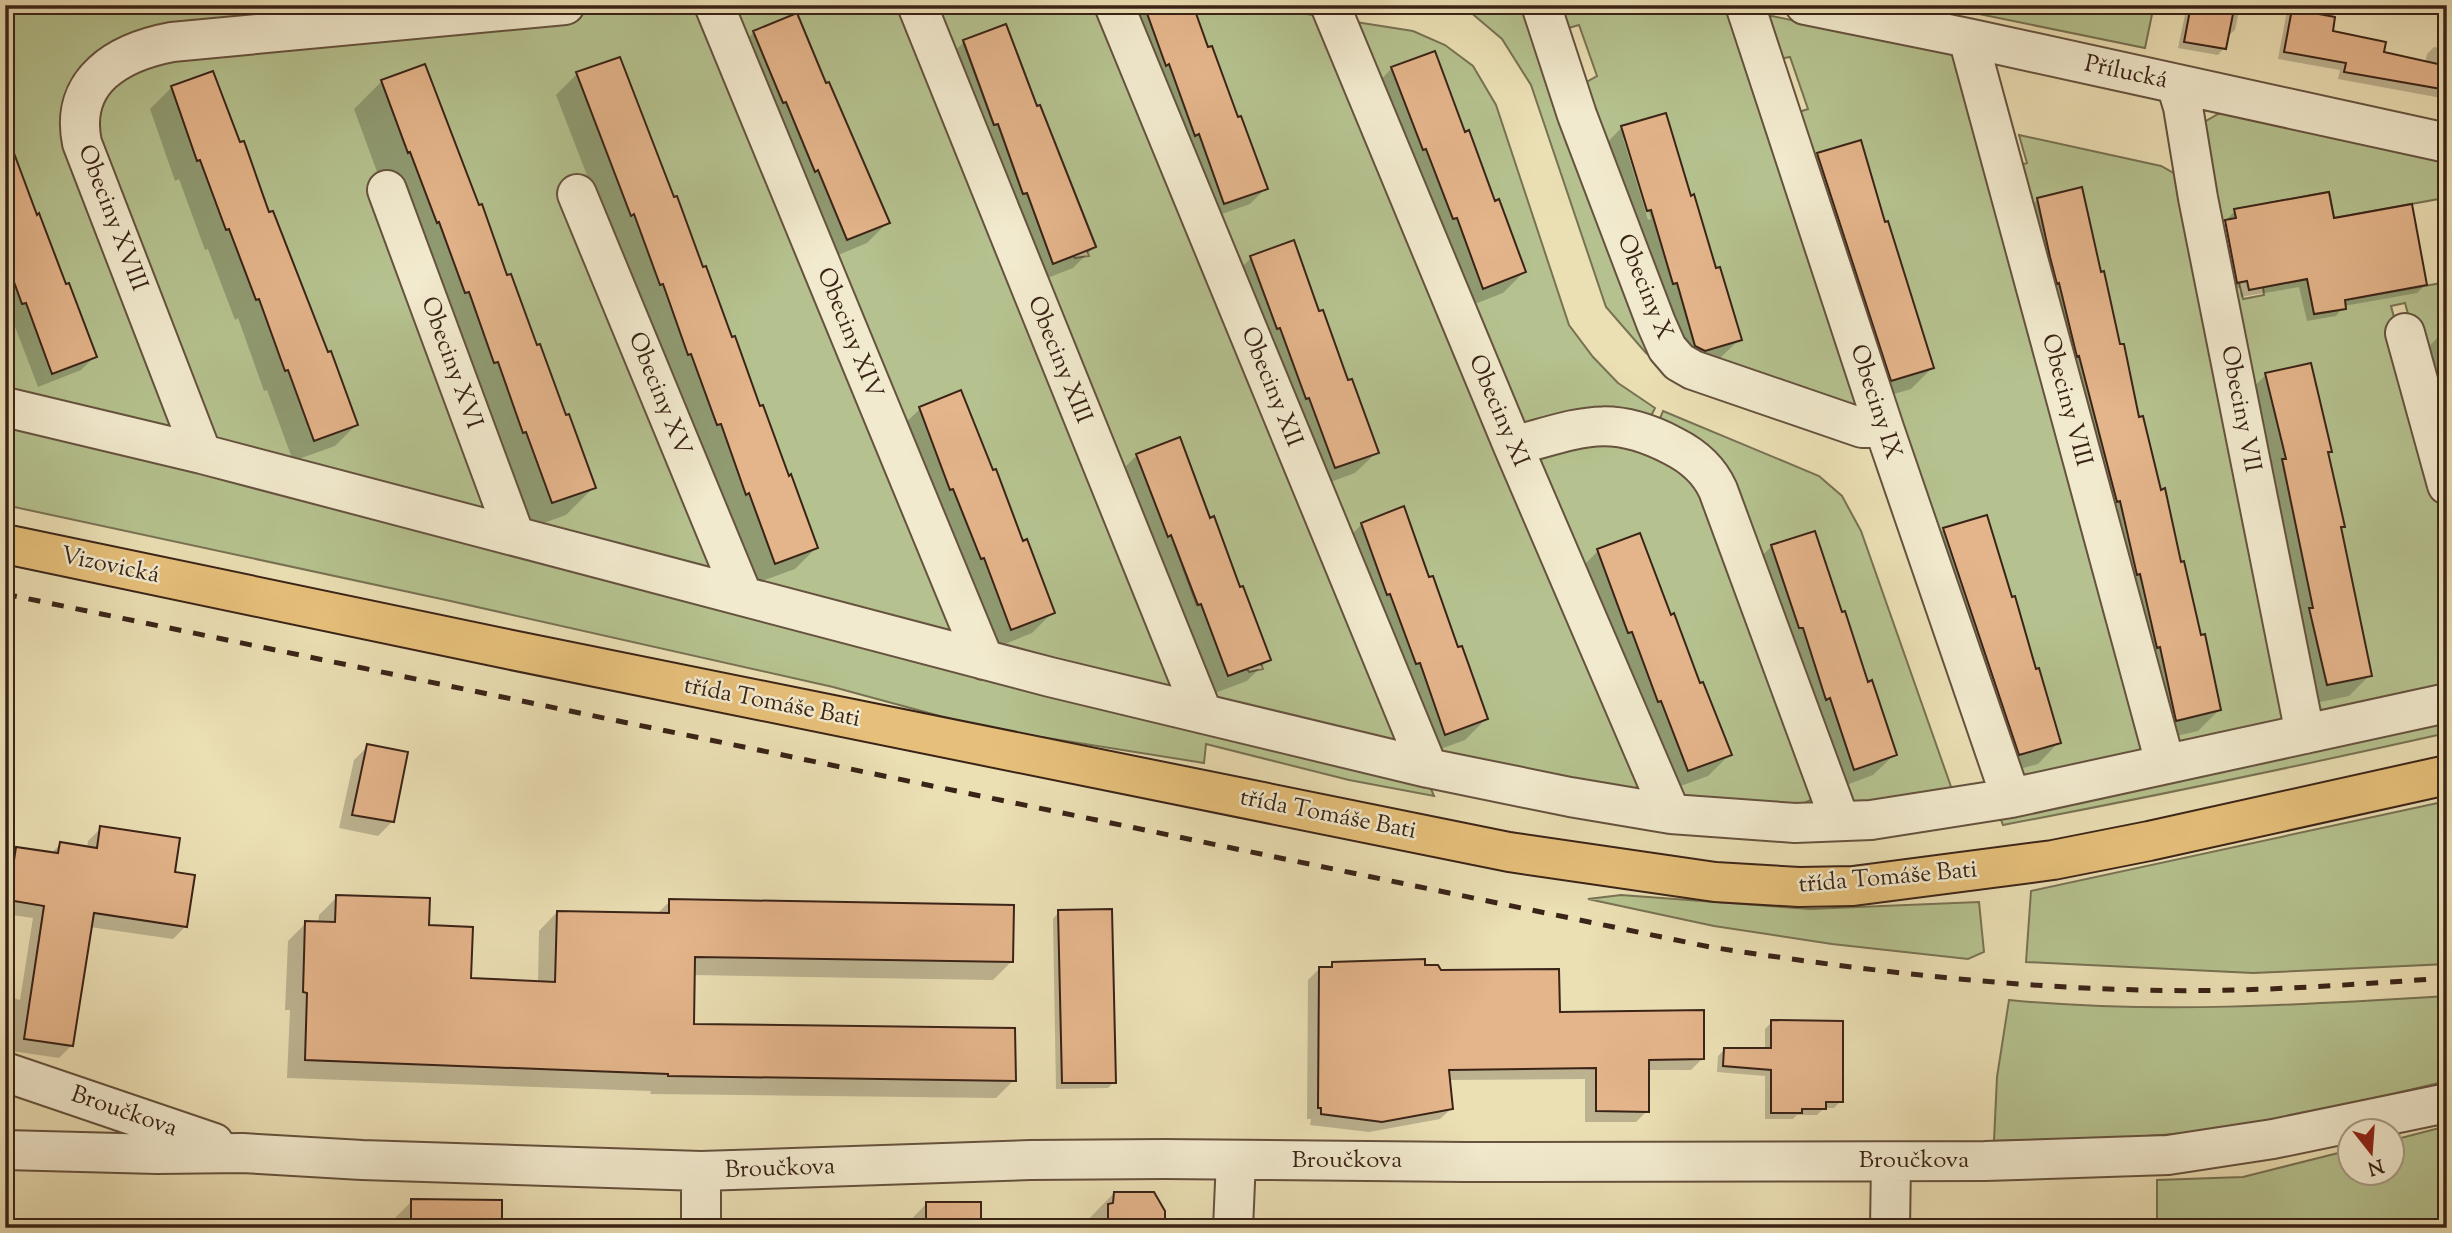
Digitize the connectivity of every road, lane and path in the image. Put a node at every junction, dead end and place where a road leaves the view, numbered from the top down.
1 (565, 5) edge
2 (713, 5) edge
3 (917, 5) edge
4 (1114, 5) edge
5 (1541, 5) edge
6 (1745, 5) edge
7 (1805, 5) edge
8 (1335, 17) edge
9 (1968, 38) junction
10 (2176, 84) junction
11 (2447, 143) edge
12 (387, 190) dead end
13 (577, 194) dead end
14 (2405, 333) dead end
15 (5, 407) edge
16 (1884, 428) junction
17 (1513, 446) junction
18 (202, 454) junction
19 (2447, 485) edge
20 (515, 536) junction
21 (5, 544) edge
22 (215, 588) joint
23 (742, 594) junction
24 (984, 660) junction
25 (2447, 703) edge
26 (1203, 714) junction
27 (2305, 734) junction
28 (2165, 763) junction
29 (1428, 768) junction
30 (2447, 775) edge
31 (2011, 798) junction
32 (1671, 814) junction
33 (1840, 821) junction
34 (5, 1072) edge
35 (2447, 1103) edge
36 (5, 1150) edge
37 (242, 1153) junction
38 (1236, 1160) junction
39 (1891, 1162) junction
40 (701, 1171) junction
41 (701, 1228) edge
42 (1233, 1228) edge
43 (1891, 1228) edge

1 - 18 street, Obeciny XVIII
2 - 24 street, Obeciny XIV
3 - 26 street, Obeciny XIII
4 - 29 street, Obeciny XII
5 - 16 street, Obeciny X
6 - 16 street, Obeciny IX
7 - 9 street, Přílucká
8 - 17 street, Obeciny XI
9 - 10 street, Přílucká
9 - 28 street, Obeciny VIII
10 - 11 street, Přílucká
10 - 27 street, Obeciny VII
12 - 20 street, Obeciny XVI
13 - 23 street, Obeciny XV
14 - 19 street
15 - 18 street
16 - 31 street, Obeciny IX
17 - 32 street, Obeciny XI
17 - 33 street
18 - 20 street
20 - 23 street
21 - 22 main road, Vizovická
22 - 30 main road, třída Tomáše Bati
23 - 24 street
24 - 26 street
25 - 27 street
26 - 29 street
27 - 28 street
28 - 31 street
29 - 32 street
31 - 33 street
32 - 33 street
34 - 37 street, Broučkova
35 - 39 street, Broučkova
36 - 37 street, Broučkova
37 - 40 street, Broučkova
38 - 39 street, Broučkova
38 - 40 street, Broučkova
38 - 42 street
39 - 43 street
40 - 41 street

